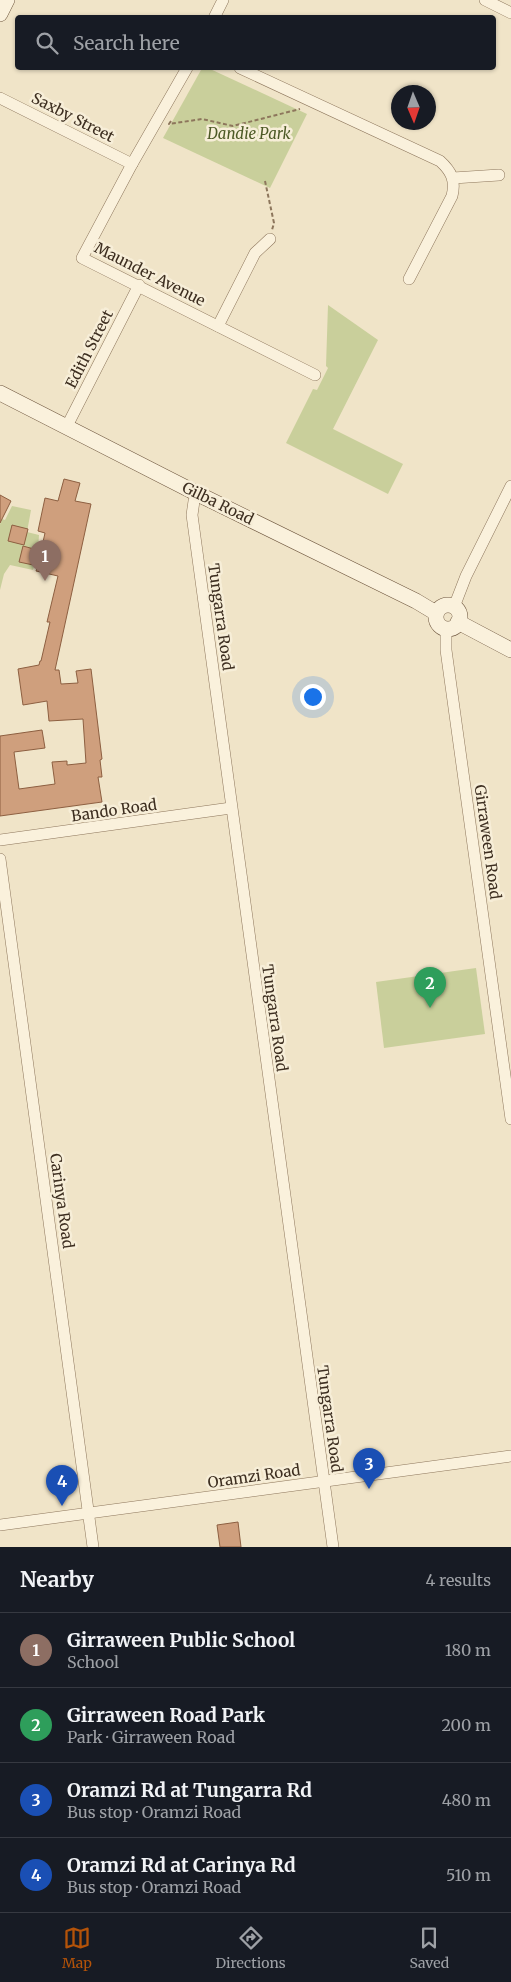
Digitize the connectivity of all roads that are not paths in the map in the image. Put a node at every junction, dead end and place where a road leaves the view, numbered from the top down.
1 (7, 0) edge
2 (224, 0) edge
3 (485, 0) edge
4 (511, 13) edge
5 (0, 14) edge
6 (216, 15) edge
7 (186, 70) edge
8 (244, 70) edge
9 (0, 98) edge
10 (132, 164) junction
11 (499, 175) dead end
12 (453, 178) junction
13 (270, 239) road end
14 (410, 279) dead end
15 (139, 286) junction
16 (218, 326) junction
17 (316, 374) dead end
18 (0, 393) edge
19 (67, 426) junction
20 (511, 486) edge
21 (198, 494) junction
22 (454, 607) junction
23 (436, 613) junction
24 (452, 626) junction
25 (511, 650) edge
26 (231, 808) junction
27 (0, 840) edge
28 (0, 859) edge
29 (511, 1119) edge
30 (511, 1456) edge
31 (324, 1482) junction
32 (89, 1513) junction
33 (0, 1525) edge
34 (93, 1547) edge
35 (332, 1547) edge

1 - 5 street
2 - 6 street
3 - 4 street
7 - 10 street, Maunder Avenue
8 - 12 street
9 - 10 street, Saxby Street
10 - 15 street, Maunder Avenue
11 - 12 street
12 - 14 street
13 - 16 street
15 - 16 street, Maunder Avenue
15 - 19 street, Edith Street
16 - 17 street, Maunder Avenue
18 - 19 street, Gilba Road
19 - 21 street, Gilba Road
20 - 22 street
21 - 23 street, Gilba Road
21 - 26 street, Tungarra Road
22 - 23 street
22 - 24 street
23 - 24 street
24 - 25 street
24 - 29 street, Girraween Road
26 - 27 street, Bando Road
26 - 31 street, Tungarra Road
28 - 32 street, Carinya Road
30 - 31 street, Oramzi Road
31 - 32 street, Oramzi Road
31 - 35 street, Tungarra Road
32 - 33 street, Oramzi Road
32 - 34 street, Carinya Road

